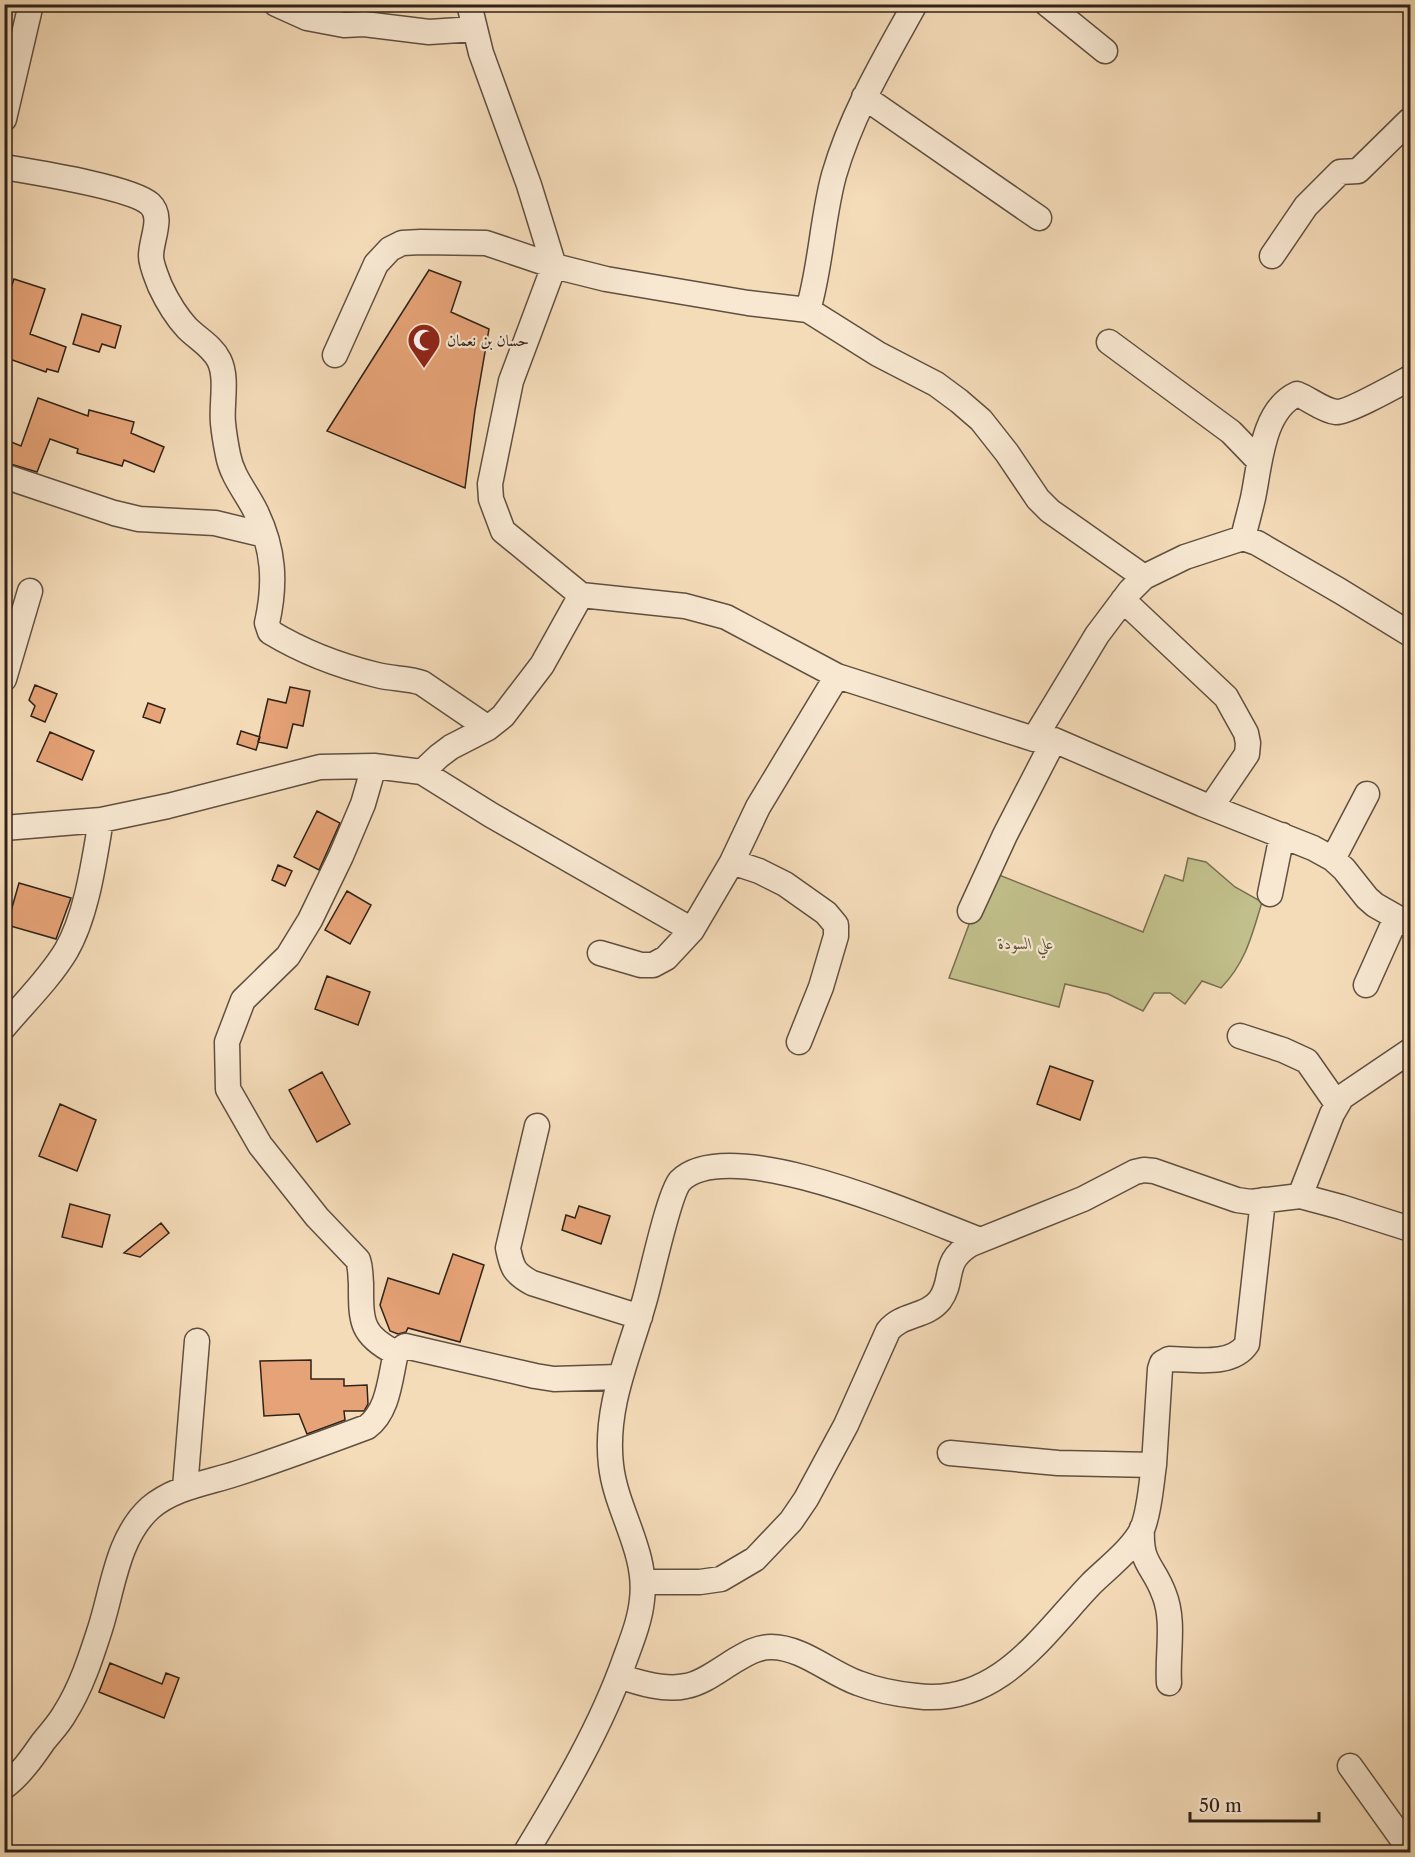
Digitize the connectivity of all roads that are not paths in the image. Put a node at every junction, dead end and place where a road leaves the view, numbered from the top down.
1 (32, 4) edge
2 (276, 4) edge
3 (469, 4) edge
4 (915, 4) edge
5 (1047, 4) edge
6 (475, 29) junction
7 (1105, 51) dead end
8 (864, 97) junction
9 (4, 119) edge
10 (1410, 120) edge
11 (4, 167) edge
12 (1039, 218) dead end
13 (1272, 256) dead end
14 (554, 266) junction
15 (808, 310) junction
16 (1109, 342) dead end
17 (335, 355) dead end
18 (1410, 378) edge
19 (1259, 461) junction
20 (4, 476) edge
21 (265, 535) junction
22 (1243, 538) junction
23 (1144, 577) junction
24 (30, 591) dead end
25 (581, 595) junction
26 (1123, 600) junction
27 (1410, 634) edge
28 (837, 676) junction
29 (4, 679) edge
30 (488, 728) junction
31 (1044, 740) junction
32 (374, 766) junction
33 (422, 772) junction
34 (1367, 794) dead end
35 (1211, 807) junction
36 (101, 820) junction
37 (4, 828) edge
38 (1282, 835) junction
39 (1333, 859) junction
40 (732, 862) junction
41 (1270, 894) dead end
42 (970, 911) dead end
43 (1403, 921) edge
44 (692, 930) junction
45 (600, 953) dead end
46 (1366, 985) dead end
47 (4, 1028) edge
48 (1240, 1036) dead end
49 (799, 1042) dead end
50 (1410, 1050) edge
51 (1337, 1104) junction
52 (537, 1126) dead end
53 (1300, 1196) junction
54 (1263, 1200) junction
55 (1410, 1229) edge
56 (981, 1240) junction
57 (640, 1317) junction
58 (197, 1341) dead end
59 (396, 1353) junction
60 (619, 1377) junction
61 (950, 1453) dead end
62 (1154, 1465) junction
63 (185, 1488) junction
64 (1142, 1528) junction
65 (644, 1582) junction
66 (619, 1676) junction
67 (1169, 1683) dead end
68 (1350, 1766) dead end
69 (4, 1787) edge
70 (1410, 1850) edge
71 (526, 1852) edge

1 - 9 street
2 - 6 street
3 - 6 street
4 - 8 street
5 - 7 street
6 - 14 street
8 - 12 street
8 - 15 street
10 - 13 street
11 - 21 street
14 - 15 street
14 - 17 street
14 - 25 street
15 - 23 street
16 - 19 street
18 - 19 street
19 - 22 street
20 - 21 street
21 - 30 street
22 - 23 street
22 - 27 street
23 - 26 street
24 - 29 street
25 - 28 street
25 - 30 street
26 - 31 street
26 - 35 street
28 - 31 street
28 - 40 street
30 - 33 street
31 - 35 street
31 - 42 street
32 - 33 street
32 - 36 street
32 - 59 street
33 - 44 street
34 - 39 street
35 - 38 street
36 - 37 street
36 - 47 street
38 - 39 street
38 - 41 street
39 - 43 street
40 - 44 street
40 - 49 street
43 - 46 street
44 - 45 street
48 - 51 street
50 - 51 street
51 - 53 street
52 - 57 street
53 - 54 street
53 - 55 street
54 - 56 street
54 - 62 street
56 - 57 street
56 - 65 street
57 - 60 street
58 - 63 street
59 - 60 street
59 - 63 street
60 - 65 street
61 - 62 street
62 - 64 street
63 - 69 street
64 - 66 street
64 - 67 street
65 - 66 street
66 - 71 street
68 - 70 street

